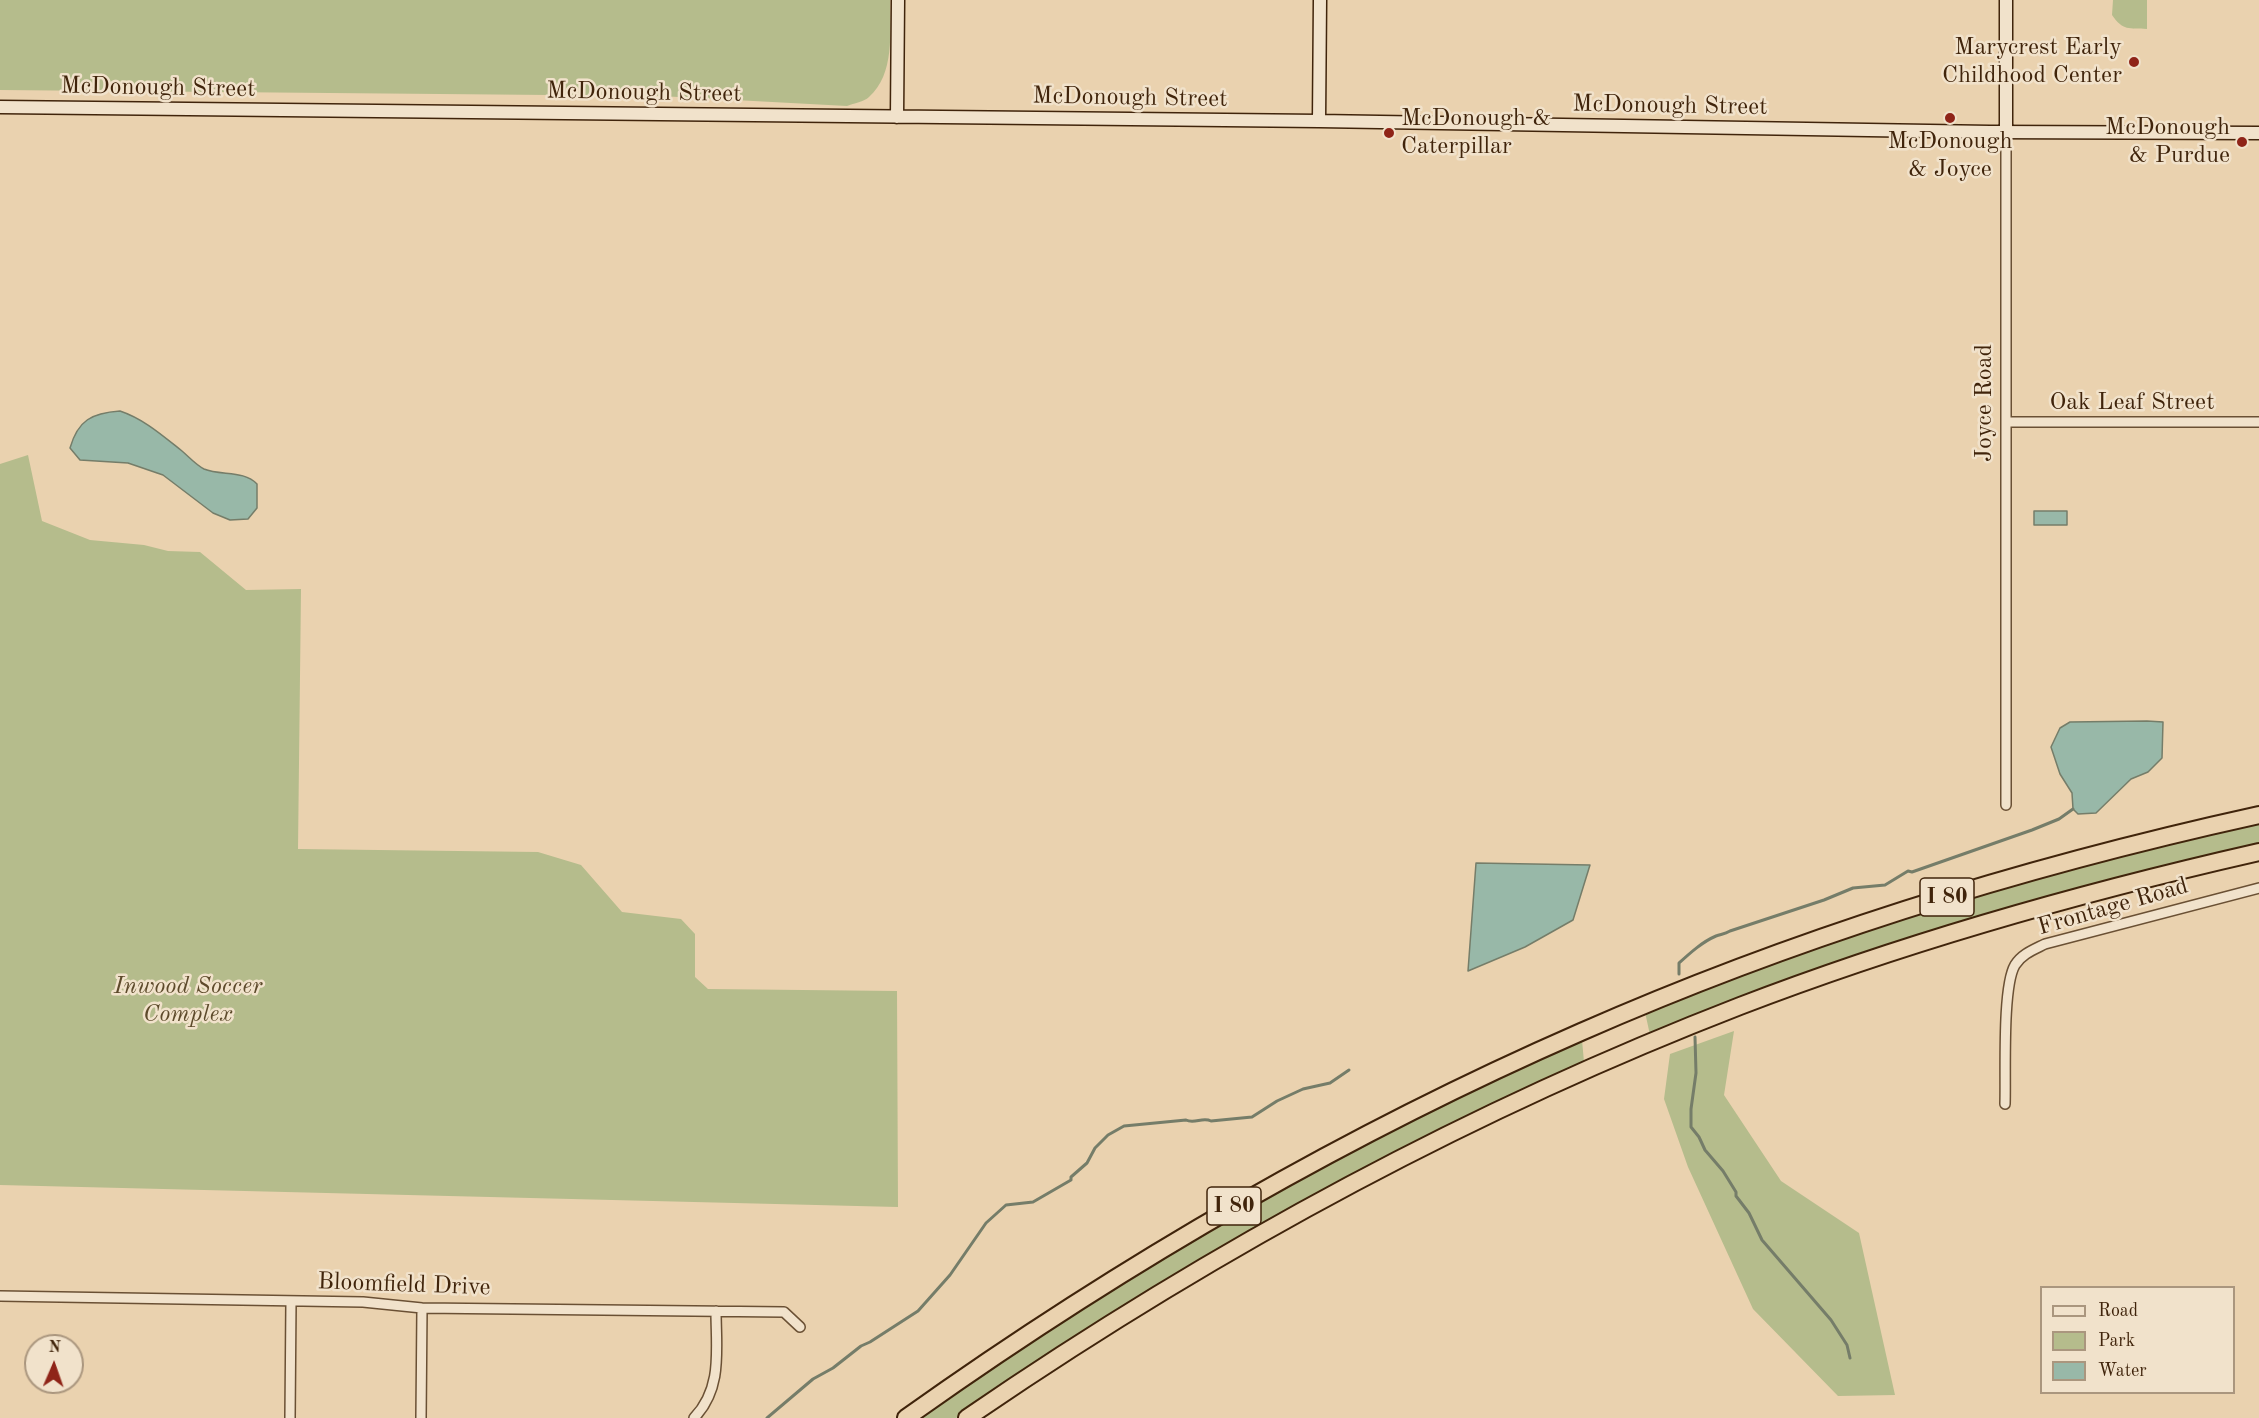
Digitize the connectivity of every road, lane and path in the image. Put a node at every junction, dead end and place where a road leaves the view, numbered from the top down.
1 (898, 0) edge
2 (1320, 0) edge
3 (2006, 0) edge
4 (0, 107) edge
5 (897, 117) junction
6 (1319, 121) junction
7 (2006, 132) junction
8 (2259, 133) edge
9 (2006, 422) junction
10 (2259, 422) edge
11 (2007, 805) dead end
12 (2259, 815) edge
13 (2259, 852) edge
14 (2259, 888) edge
15 (2006, 1104) dead end
16 (0, 1296) edge
17 (291, 1301) junction
18 (422, 1308) junction
19 (716, 1311) junction
20 (800, 1327) dead end
21 (290, 1418) edge
22 (421, 1418) edge
23 (694, 1418) edge
24 (906, 1418) edge
25 (967, 1418) edge

1 - 5 street
2 - 6 street
3 - 7 street, Joyce Road
4 - 5 street, McDonough Street
5 - 6 street, McDonough Street
6 - 7 street, McDonough Street
7 - 8 street, McDonough Street
7 - 9 street, Joyce Road
9 - 10 street, Oak Leaf Street
9 - 11 street, Joyce Road
12 - 24 highway, I 80
13 - 25 highway, I 80
14 - 15 street, Frontage Road
16 - 17 street, Bloomfield Drive
17 - 18 street, Bloomfield Drive
17 - 21 street
18 - 19 street, Bloomfield Drive
18 - 22 street
19 - 20 street, Bloomfield Drive
19 - 23 street

